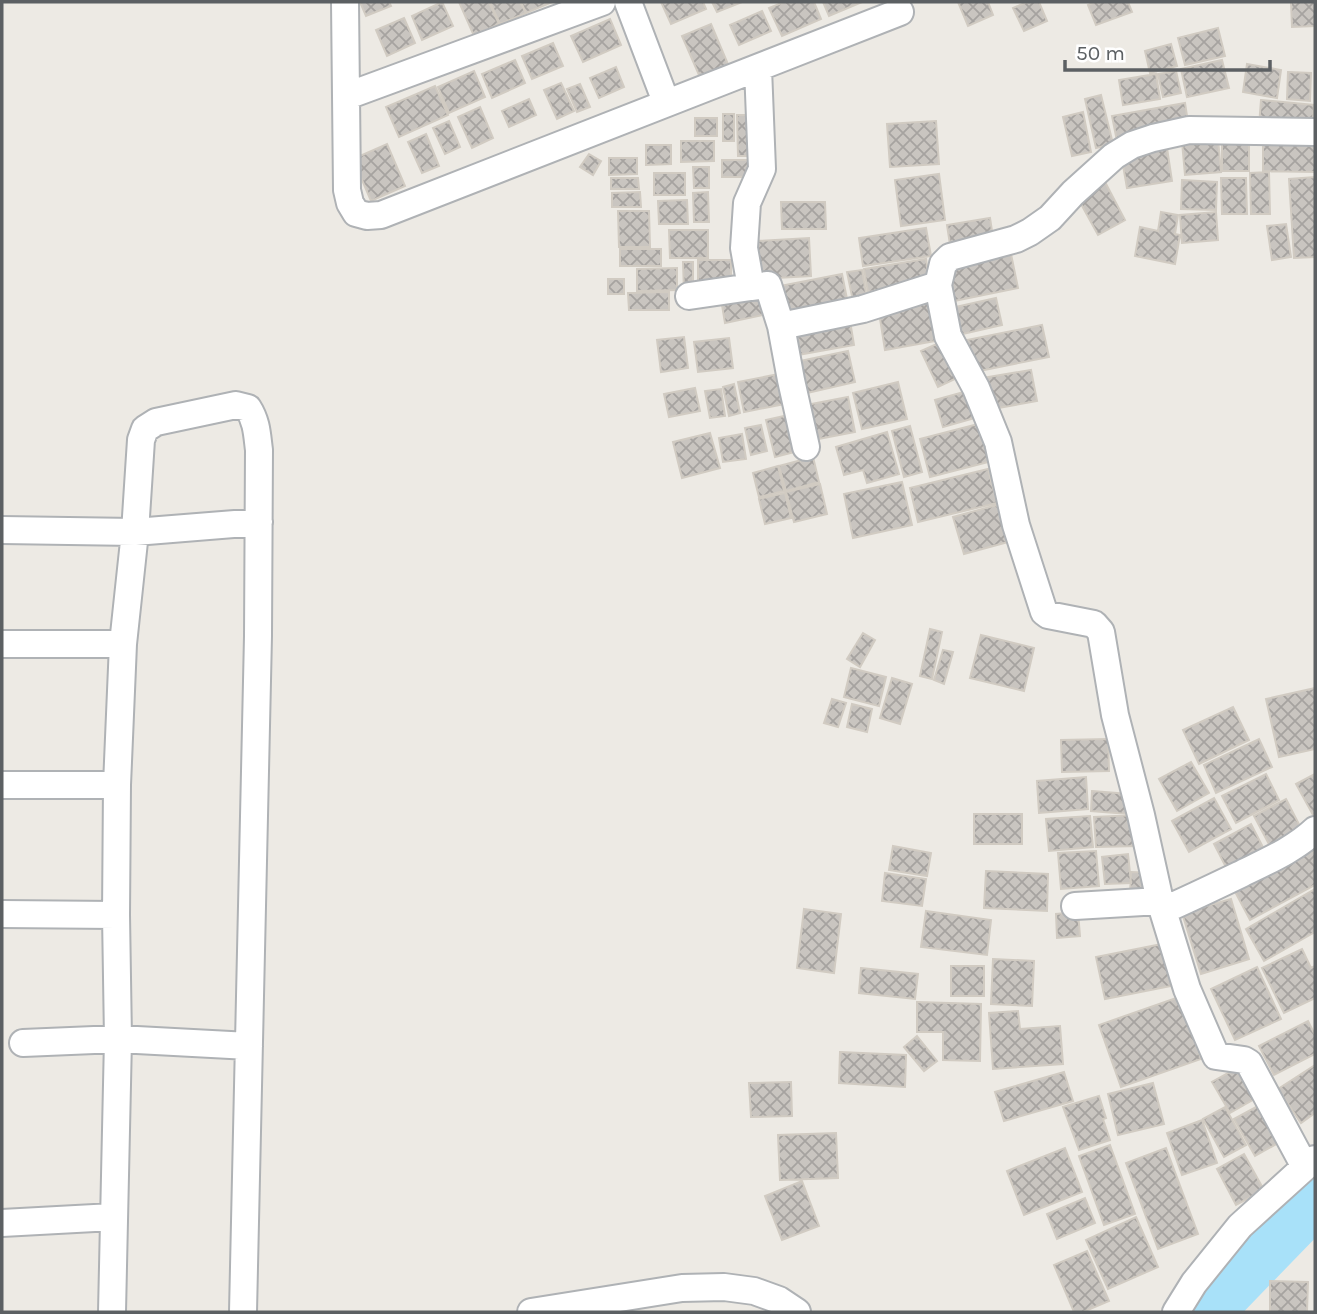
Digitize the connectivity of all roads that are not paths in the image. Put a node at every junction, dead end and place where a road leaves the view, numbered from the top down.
1 (345, 2) edge
2 (602, 2) edge
3 (628, 2) edge
4 (900, 12) dead end
5 (758, 68) junction
6 (347, 96) junction
7 (666, 102) junction
8 (1315, 132) edge
9 (938, 285) junction
10 (751, 287) junction
11 (689, 296) dead end
12 (781, 326) junction
13 (806, 447) dead end
14 (259, 522) junction
15 (2, 530) edge
16 (135, 533) junction
17 (2, 644) edge
18 (123, 644) junction
19 (2, 785) edge
20 (117, 785) junction
21 (1315, 830) edge
22 (1075, 906) dead end
23 (1162, 906) junction
24 (2, 914) edge
25 (116, 915) junction
26 (118, 1039) junction
27 (23, 1043) dead end
28 (249, 1046) junction
29 (1310, 1163) edge
30 (113, 1217) junction
31 (2, 1223) edge
32 (112, 1312) edge
33 (243, 1312) edge
34 (531, 1312) edge
35 (797, 1312) edge
36 (1176, 1312) edge

1 - 6 street
2 - 6 street
3 - 7 street
4 - 5 street
5 - 7 street
5 - 10 street
6 - 7 street
8 - 9 street
9 - 12 street
9 - 23 street
10 - 11 street
10 - 12 street
12 - 13 street
14 - 16 street
14 - 16 street
14 - 28 street
15 - 16 street
16 - 18 street
17 - 18 street
18 - 20 street
19 - 20 street
20 - 25 street
21 - 23 street
22 - 23 street
23 - 29 street
24 - 25 street
25 - 26 street
26 - 27 street
26 - 28 street
26 - 30 street
28 - 33 street
29 - 36 street
30 - 31 street
30 - 32 street
34 - 35 street

